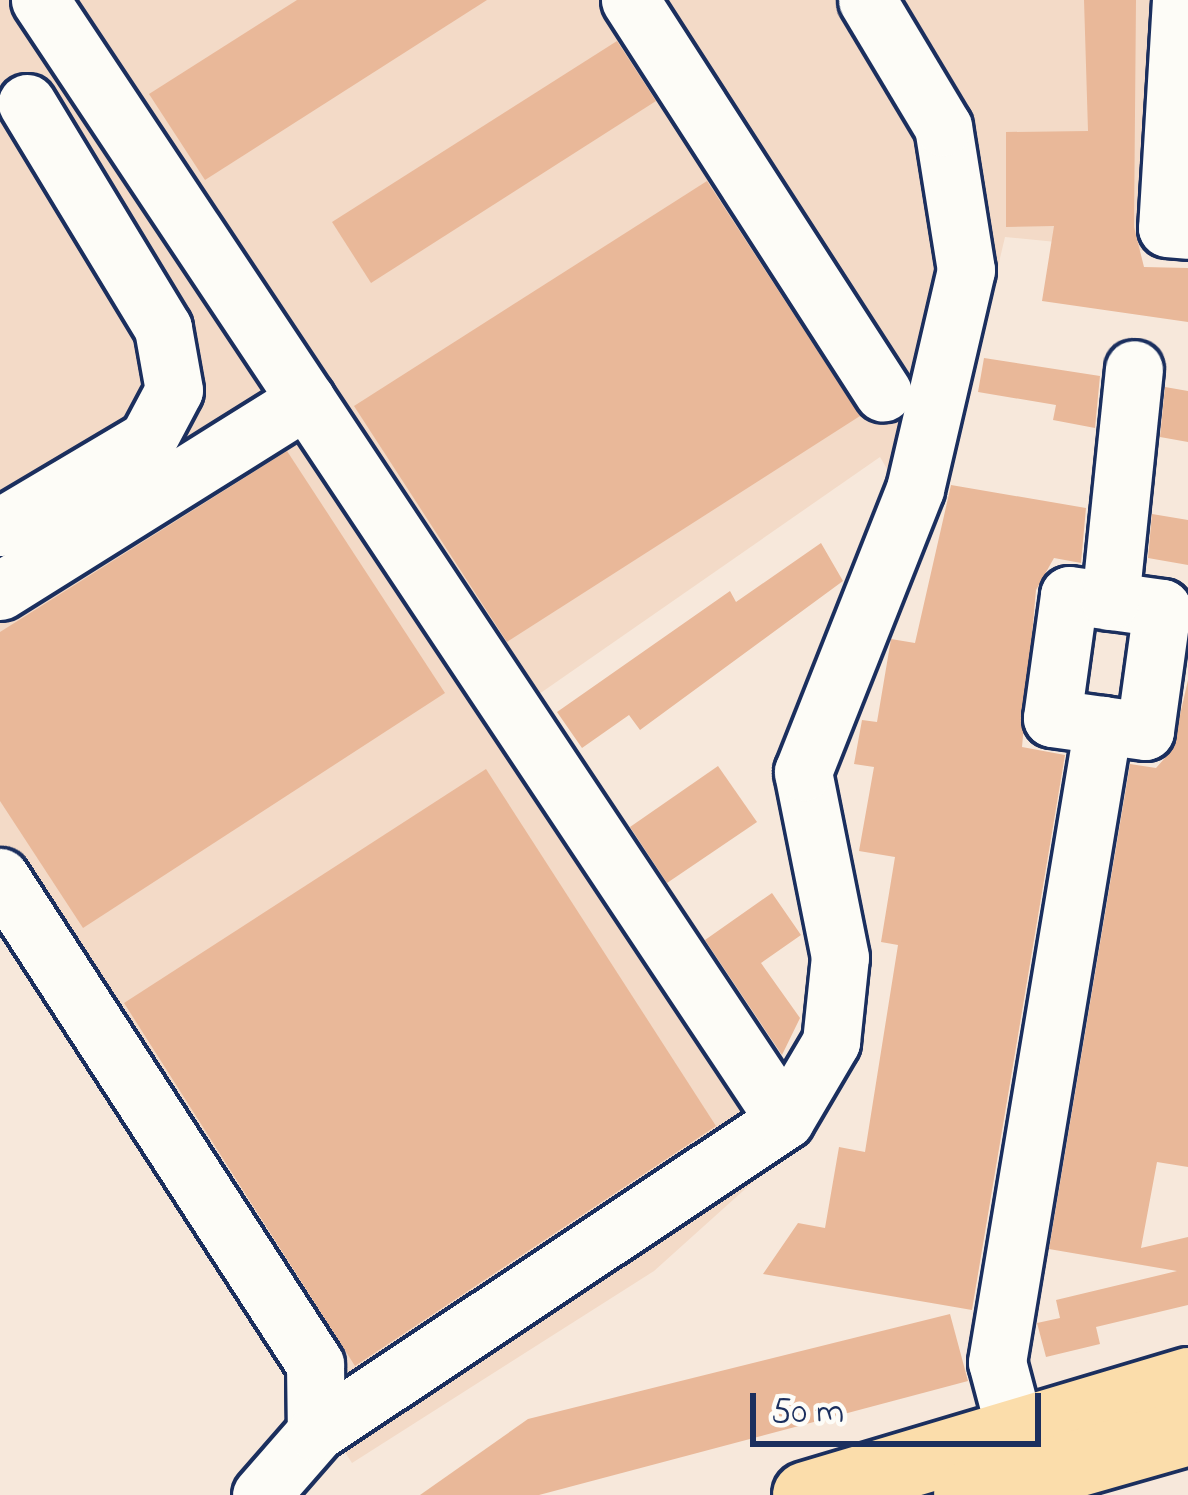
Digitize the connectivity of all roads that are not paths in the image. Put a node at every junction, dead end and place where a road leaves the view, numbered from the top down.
1 (40, 0) edge
2 (630, 0) edge
3 (867, 0) edge
4 (1181, 0) edge
5 (27, 103) dead end
6 (1188, 230) edge
7 (1134, 369) dead end
8 (884, 393) dead end
9 (306, 400) junction
10 (0, 527) edge
11 (0, 591) edge
12 (1110, 601) junction
13 (1103, 725) junction
14 (0, 877) edge
15 (785, 1120) junction
16 (1188, 1381) edge
17 (1015, 1430) junction
18 (316, 1432) junction
19 (1188, 1432) edge
20 (261, 1495) edge
21 (806, 1495) edge
22 (967, 1495) edge

1 - 9 street
2 - 8 street
3 - 15 street
4 - 6 street
5 - 10 street
7 - 12 street
9 - 11 street
9 - 15 street
12 - 13 street
12 - 13 street
13 - 17 street
14 - 18 street
15 - 18 street
16 - 17 main road
17 - 21 main road
18 - 20 street
19 - 22 main road

